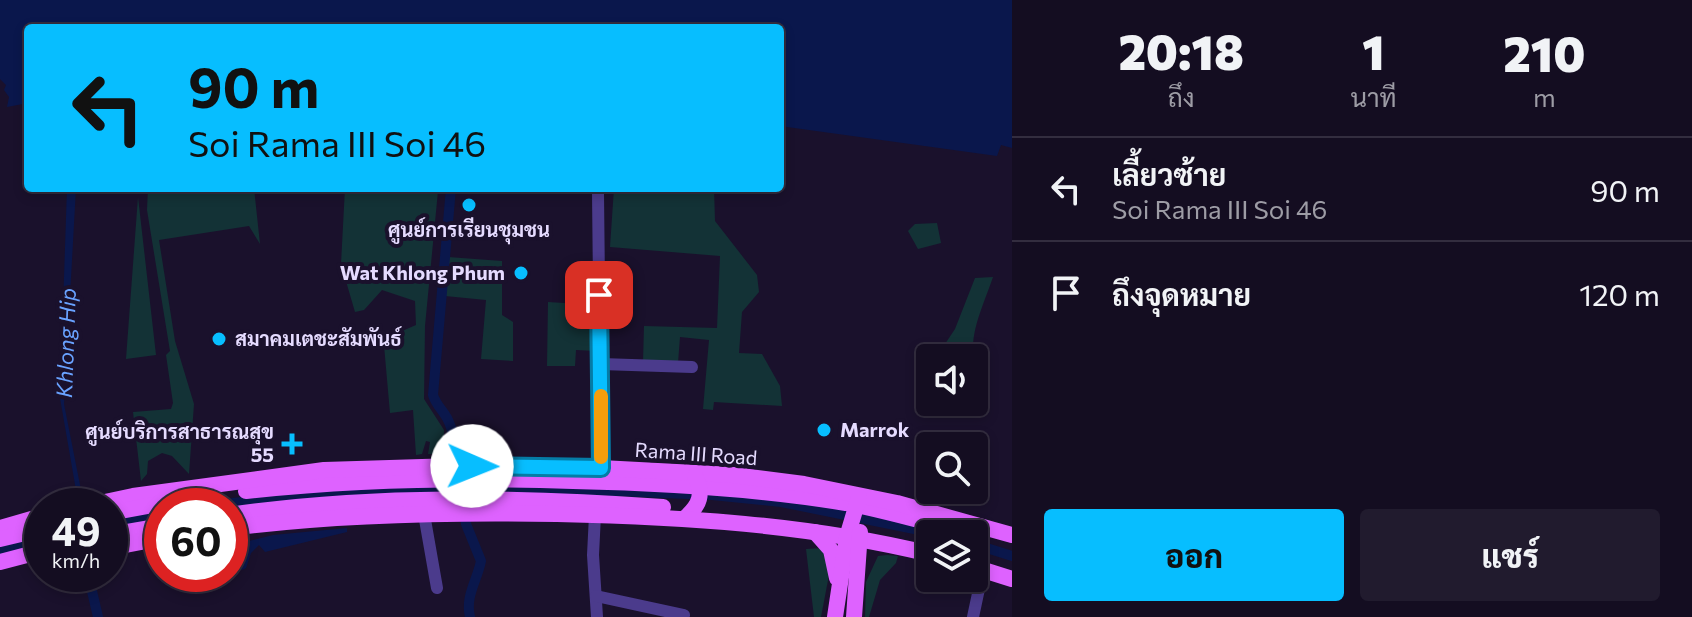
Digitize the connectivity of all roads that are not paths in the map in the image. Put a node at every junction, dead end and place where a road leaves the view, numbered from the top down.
1 (598, 193) dead end
2 (601, 364) junction
3 (692, 367) dead end
4 (601, 468) junction
5 (692, 471) junction
6 (128, 497) edge
7 (859, 503) junction
8 (128, 510) edge
9 (248, 513) edge
10 (424, 514) junction
11 (595, 515) junction
12 (953, 517) junction
13 (685, 518) junction
14 (950, 520) edge
15 (24, 521) edge
16 (916, 521) edge
17 (248, 526) edge
18 (0, 528) edge
19 (815, 532) junction
20 (855, 532) junction
21 (24, 533) edge
22 (916, 535) edge
23 (1012, 535) edge
24 (0, 539) edge
25 (988, 539) edge
26 (896, 546) junction
27 (1012, 546) edge
28 (916, 551) edge
29 (24, 556) edge
30 (0, 562) edge
31 (24, 566) edge
32 (988, 566) edge
33 (1012, 568) edge
34 (988, 569) edge
35 (0, 572) edge
36 (1012, 579) edge
37 (857, 582) junction
38 (839, 587) junction
39 (437, 588) dead end
40 (975, 592) edge
41 (596, 596) junction
42 (684, 615) edge
43 (597, 617) edge
44 (835, 617) edge
45 (854, 617) edge
46 (973, 617) edge

1 - 2 street
2 - 3 street
2 - 4 street
4 - 5 main road, Rama III Road
4 - 6 main road, Rama III Road
5 - 7 main road, Rama III Road
5 - 13 main road
7 - 12 main road, Rama III Road
7 - 20 main road
8 - 16 main road, Rama III Road
9 - 22 main road
10 - 11 main road
10 - 17 main road
10 - 39 street
11 - 13 main road
11 - 41 street
12 - 14 main road
12 - 23 main road, Rama III Road
13 - 19 main road
15 - 18 main road
19 - 20 main road
19 - 38 main road
20 - 26 main road
20 - 37 main road
20 - 38 main road
21 - 24 main road
25 - 27 main road, Rama III Road
26 - 28 main road
26 - 37 main road
29 - 30 main road
31 - 35 main road
32 - 33 main road
34 - 36 main road
37 - 45 main road
38 - 44 main road
40 - 46 street
41 - 42 street
41 - 43 street

